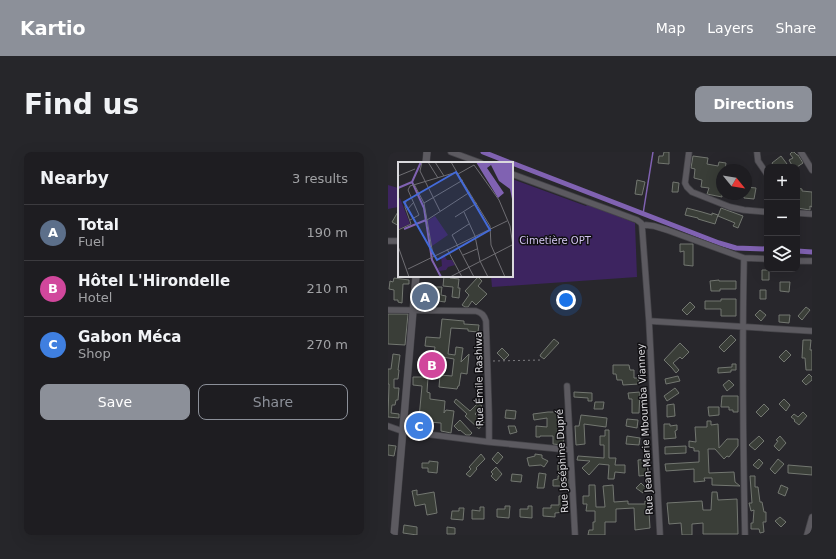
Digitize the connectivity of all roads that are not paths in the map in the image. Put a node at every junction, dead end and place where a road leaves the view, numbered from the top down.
1 (427, 152) edge
2 (451, 152) edge
3 (689, 152) edge
4 (757, 152) edge
5 (801, 152) edge
6 (426, 162) edge
7 (478, 162) edge
8 (764, 170) edge
9 (812, 170) edge
10 (513, 174) edge
11 (764, 212) edge
12 (800, 213) edge
13 (812, 214) edge
14 (642, 226) junction
15 (744, 258) junction
16 (764, 259) edge
17 (800, 261) edge
18 (812, 261) edge
19 (416, 277) edge
20 (388, 310) edge
21 (413, 310) junction
22 (649, 321) junction
23 (742, 328) junction
24 (812, 331) edge
25 (567, 386) dead end
26 (388, 426) edge
27 (402, 431) junction
28 (489, 442) junction
29 (570, 450) junction
30 (812, 517) edge
31 (394, 535) edge
32 (575, 535) edge
33 (660, 535) edge
34 (745, 535) edge
35 (807, 535) edge

1 - 6 street
2 - 7 street
3 - 11 street
4 - 8 street
5 - 9 street
10 - 14 street
12 - 13 street
14 - 15 street
14 - 22 street, Rue Jean-Marie Mboumba Vianney
15 - 16 street
15 - 23 street
17 - 18 street
19 - 21 street
20 - 21 street
21 - 27 street
21 - 28 street, Rue Émile Rashiwa
22 - 23 street
22 - 33 street, Rue Jean-Marie Mboumba Vianney
23 - 24 street
23 - 34 street
25 - 29 street, Rue Joséphine Dupré
26 - 27 street
27 - 28 street
27 - 31 street
28 - 29 street
29 - 32 street, Rue Joséphine Dupré
30 - 35 street

